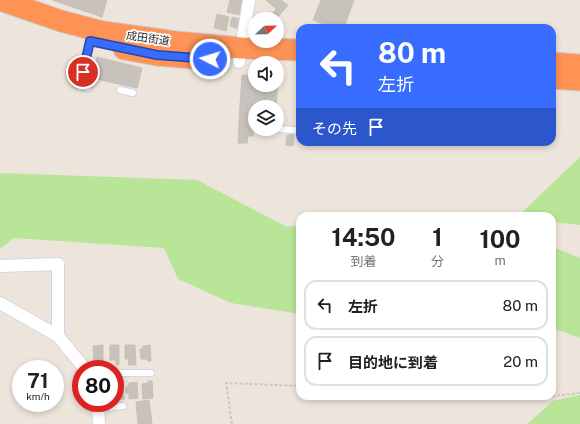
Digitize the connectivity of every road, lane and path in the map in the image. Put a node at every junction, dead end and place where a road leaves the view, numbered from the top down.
1 (0, 0) edge
2 (249, 0) edge
3 (0, 16) edge
4 (90, 41) junction
5 (296, 50) edge
6 (240, 55) junction
7 (248, 58) edge
8 (556, 63) edge
9 (284, 64) edge
10 (296, 65) edge
11 (580, 65) edge
12 (556, 78) edge
13 (580, 80) edge
14 (88, 88) dead end
15 (120, 90) dead end
16 (134, 93) dead end
17 (284, 129) edge
18 (294, 130) dead end
19 (0, 266) edge
20 (0, 303) edge
21 (58, 336) junction
22 (78, 360) edge
23 (124, 373) edge
24 (151, 373) dead end
25 (296, 386) edge
26 (580, 393) edge
27 (556, 396) edge
28 (98, 412) edge
29 (99, 424) edge
30 (232, 424) edge

1 - 6 highway, 成田街道
2 - 6 street
3 - 4 highway, 成田街道
4 - 6 highway, 成田街道
4 - 14 lane
5 - 6 highway, 成田街道
6 - 7 highway, 成田街道
8 - 11 highway
9 - 10 highway
12 - 13 highway
15 - 16 lane
17 - 18 lane
19 - 21 street
20 - 21 street
21 - 22 street
23 - 24 lane
25 - 30 path
26 - 27 path
28 - 29 street

